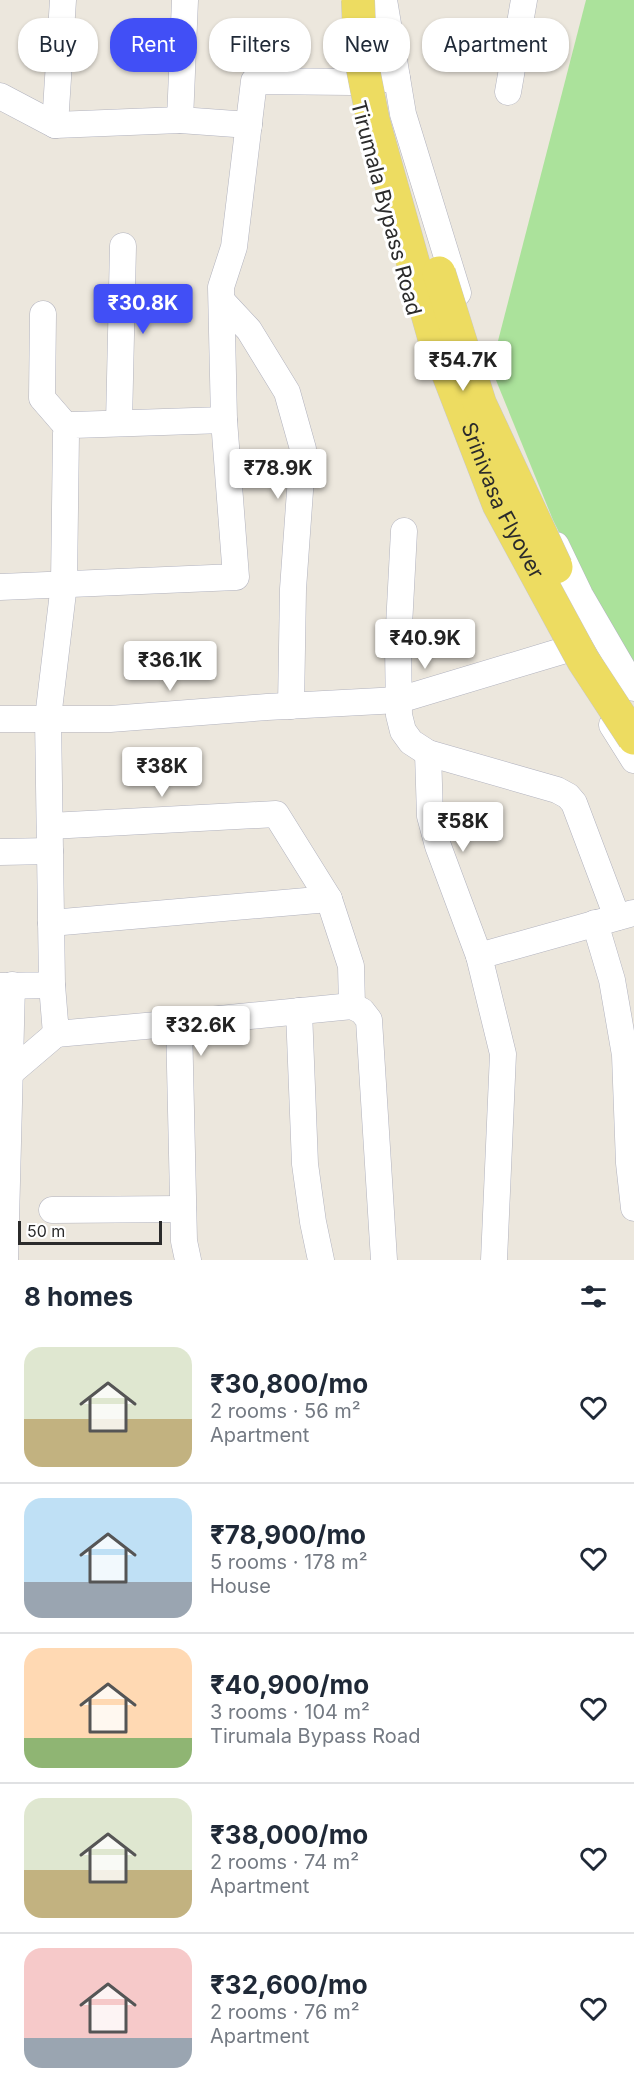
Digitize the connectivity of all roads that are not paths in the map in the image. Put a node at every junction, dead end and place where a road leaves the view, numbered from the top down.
1 (63, 0) edge
2 (185, 0) edge
3 (347, 0) edge
4 (358, 0) edge
5 (375, 0) edge
6 (384, 0) edge
7 (524, 0) edge
8 (397, 78) junction
9 (352, 82) junction
10 (508, 92) dead end
11 (0, 96) edge
12 (180, 120) junction
13 (55, 125) junction
14 (249, 125) junction
15 (123, 246) dead end
16 (222, 301) junction
17 (43, 314) dead end
18 (224, 420) junction
19 (119, 423) junction
20 (68, 428) junction
21 (404, 531) dead end
22 (64, 584) junction
23 (0, 587) edge
24 (562, 651) junction
25 (634, 688) edge
26 (399, 700) junction
27 (291, 706) junction
28 (48, 718) junction
29 (0, 719) edge
30 (629, 723) edge
31 (428, 753) junction
32 (634, 760) edge
33 (50, 839) junction
34 (0, 852) edge
35 (329, 899) junction
36 (615, 917) edge
37 (51, 923) junction
38 (479, 956) junction
39 (6, 985) edge
40 (52, 985) junction
41 (352, 1006) junction
42 (299, 1011) junction
43 (179, 1023) junction
44 (56, 1034) junction
45 (9, 1074) junction
46 (631, 1093) edge
47 (634, 1208) edge
48 (183, 1209) junction
49 (52, 1210) dead end
50 (5, 1260) edge
51 (188, 1260) edge
52 (321, 1260) edge
53 (384, 1260) edge
54 (494, 1260) edge

1 - 13 street
2 - 12 street
3 - 9 street, Tirumala Bypass Road
4 - 30 main road, Srinivasa Flyover, bridge
5 - 30 main road, Srinivasa Flyover, bridge
6 - 8 street, Tirumala Bypass Road
7 - 10 street
8 - 9 street
8 - 25 street, Tirumala Bypass Road
9 - 14 street
9 - 24 street, Tirumala Bypass Road
11 - 13 street
12 - 13 street
12 - 14 street
14 - 16 street
15 - 19 street
16 - 18 street
16 - 27 street
17 - 20 street
18 - 19 street
18 - 22 street
19 - 20 street
20 - 22 street
21 - 26 street
22 - 23 street
22 - 28 street
24 - 26 street
24 - 30 street, Tirumala Bypass Road
26 - 27 street
26 - 31 street
27 - 28 street
28 - 29 street
28 - 33 street
30 - 32 street, Tirumala Bypass Road
31 - 36 street
31 - 38 street
33 - 34 street
33 - 35 street
33 - 37 street
35 - 37 street
35 - 41 street
36 - 38 street
36 - 46 street
37 - 40 street
38 - 54 street
39 - 40 street
39 - 45 street
40 - 44 street
41 - 42 street
41 - 53 street
42 - 43 street
42 - 52 street
43 - 44 street
43 - 48 street
44 - 45 street
45 - 50 street
46 - 47 street
48 - 49 street
48 - 51 street

